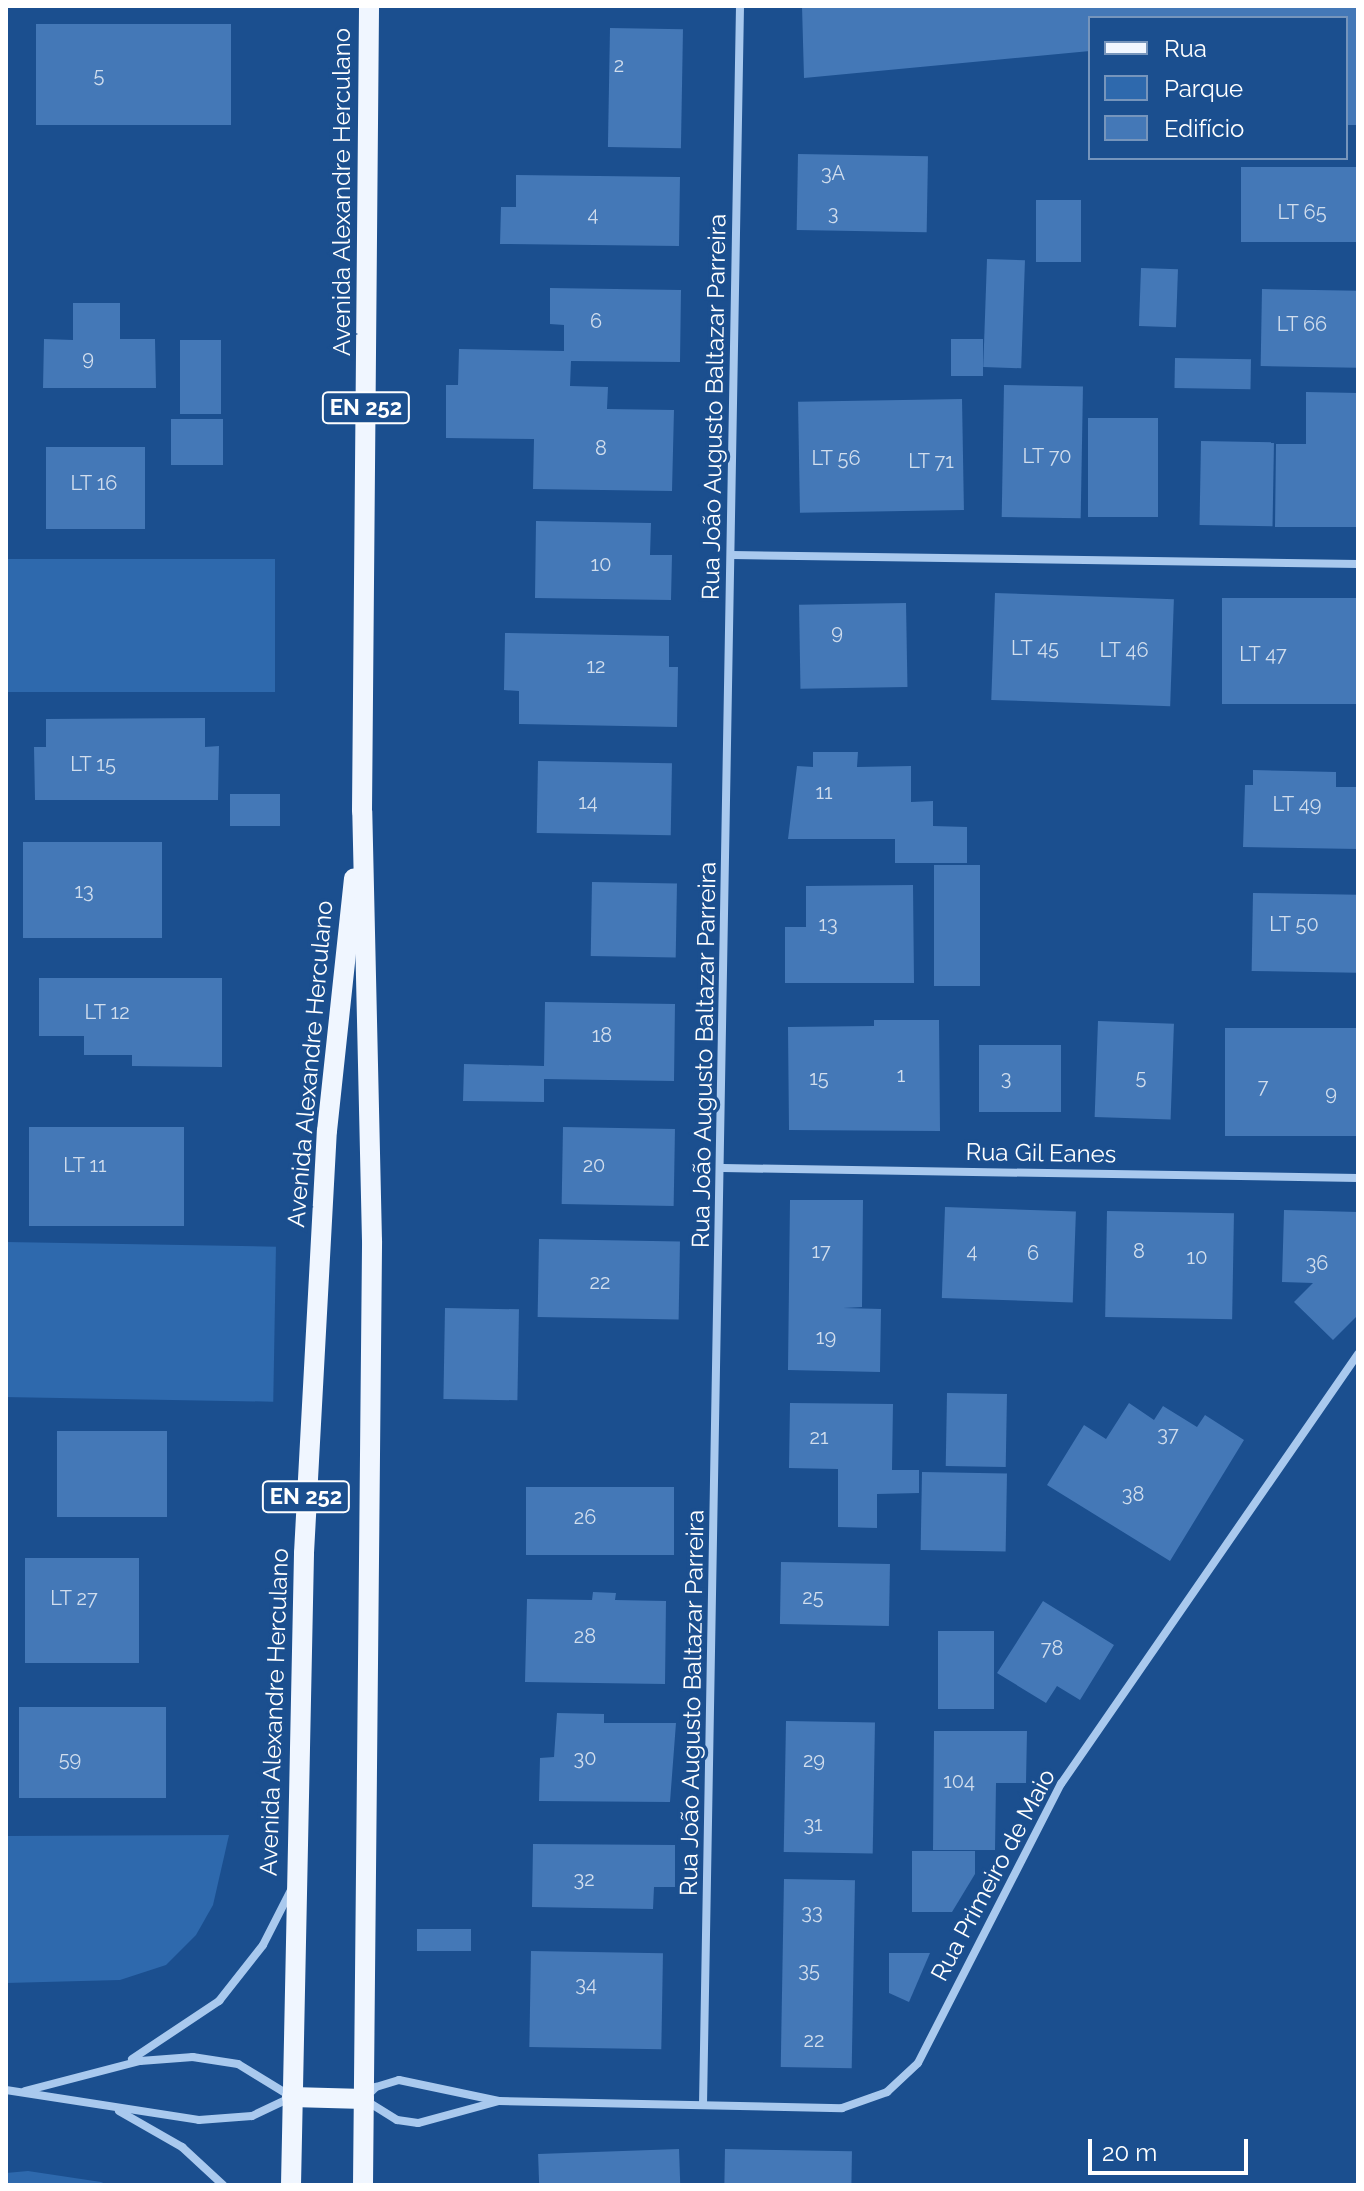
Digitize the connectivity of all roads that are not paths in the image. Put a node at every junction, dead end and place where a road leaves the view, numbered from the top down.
1 (369, 6) edge
2 (740, 6) edge
3 (732, 555) junction
4 (1358, 564) edge
5 (362, 811) junction
6 (723, 1168) junction
7 (1358, 1178) edge
8 (1358, 1354) edge
9 (295, 1878) junction
10 (117, 2065) junction
11 (6, 2090) edge
12 (25, 2091) junction
13 (292, 2097) junction
14 (364, 2099) junction
15 (88, 2100) junction
16 (499, 2101) junction
17 (703, 2105) junction
18 (223, 2185) edge
19 (291, 2185) edge
20 (363, 2185) edge

1 - 5 main road, Avenida Alexandre Herculano / EN 252
2 - 3 street, Rua João Augusto Baltazar Parreira
3 - 4 street
3 - 6 street, Rua João Augusto Baltazar Parreira
5 - 9 main road, Avenida Alexandre Herculano / EN 252
5 - 14 main road, Avenida Alexandre Herculano / EN 252
6 - 7 street, Rua Gil Eanes
6 - 17 street, Rua João Augusto Baltazar Parreira
8 - 17 street, Rua Primeiro de Maio
9 - 10 street
9 - 13 main road, Avenida Alexandre Herculano / EN 252
10 - 12 street
10 - 13 street
11 - 12 street
12 - 15 street
13 - 14 main road
13 - 15 street
13 - 19 main road, Avenida Alexandre Herculano / EN 252
14 - 16 street, Rua Primeiro de Maio
14 - 16 street, Rua Primeiro de Maio
14 - 20 main road, Avenida Alexandre Herculano / EN 252
15 - 18 street
16 - 17 street, Rua Primeiro de Maio

